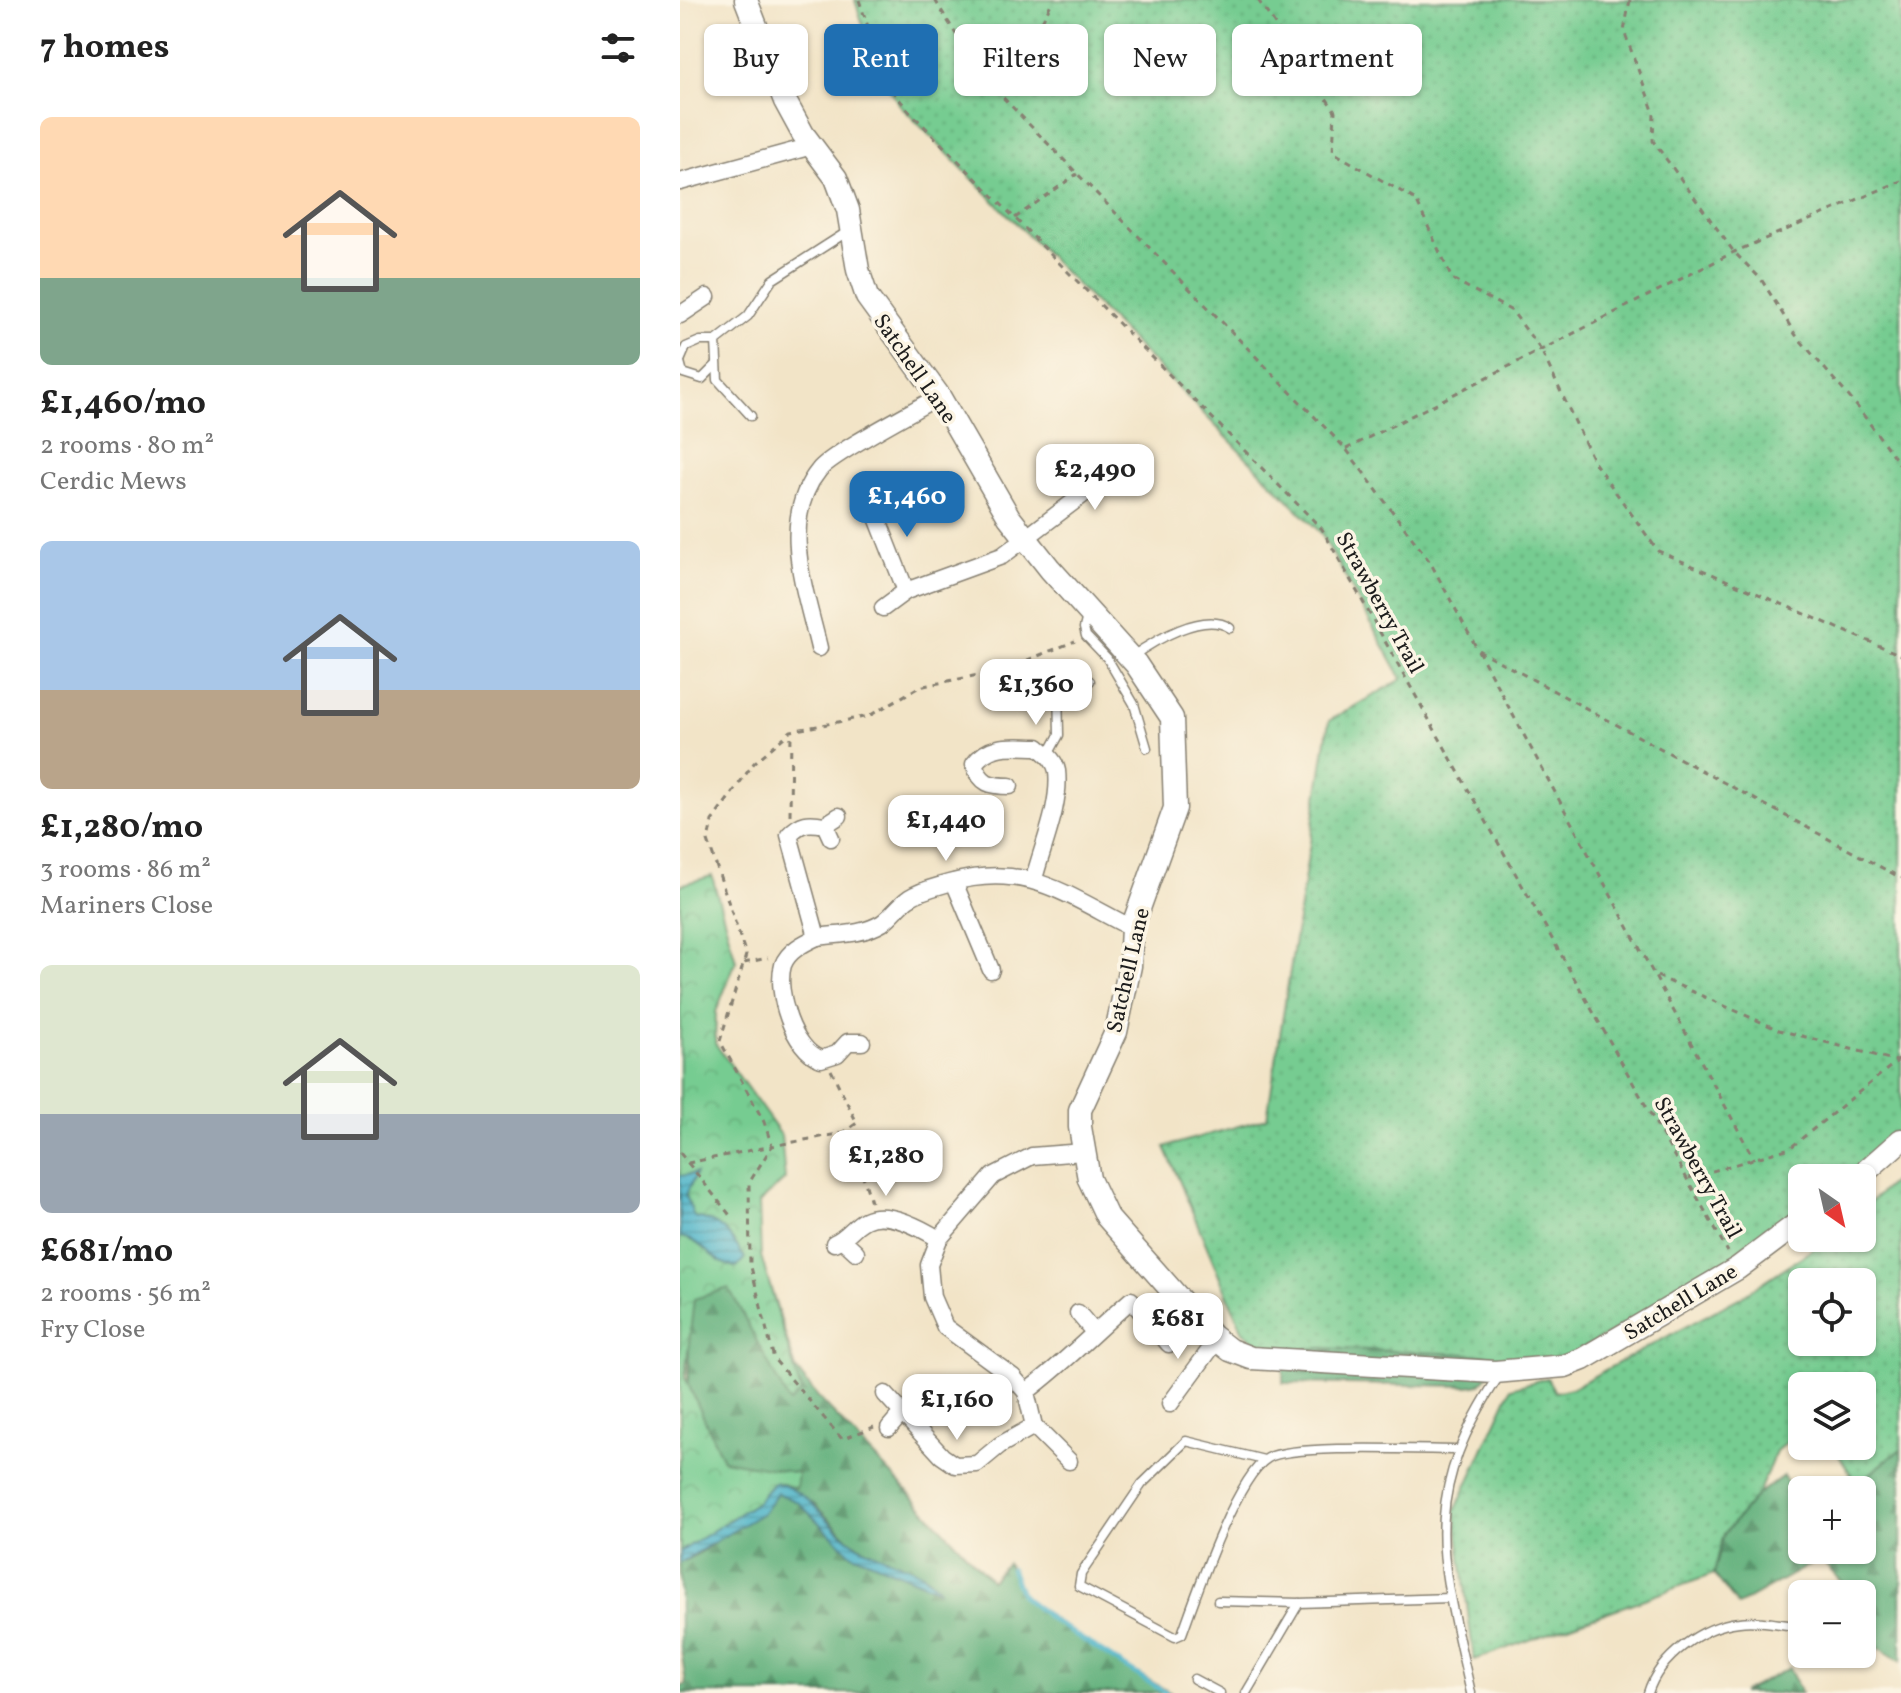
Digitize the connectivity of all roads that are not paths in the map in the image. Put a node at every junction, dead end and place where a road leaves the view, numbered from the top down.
1 (746, 0) edge
2 (812, 146) junction
3 (680, 182) edge
4 (851, 229) junction
5 (707, 297) dead end
6 (680, 315) edge
7 (716, 341) junction
8 (680, 362) edge
9 (716, 365) junction
10 (939, 396) junction
11 (751, 416) dead end
12 (1138, 453) dead end
13 (871, 502) dead end
14 (1027, 539) junction
15 (906, 591) junction
16 (883, 608) dead end
17 (1089, 611) junction
18 (1230, 628) dead end
19 (819, 648) dead end
20 (1130, 658) junction
21 (1090, 681) dead end
22 (1147, 748) dead end
23 (1048, 755) junction
24 (1010, 786) dead end
25 (832, 826) dead end
26 (1034, 879) junction
27 (954, 882) junction
28 (1132, 928) junction
29 (817, 937) junction
30 (991, 970) dead end
31 (850, 1038) dead end
32 (1901, 1140) edge
33 (1083, 1152) junction
34 (1874, 1164) edge
35 (1788, 1230) edge
36 (939, 1239) junction
37 (856, 1252) dead end
38 (1078, 1313) dead end
39 (1094, 1332) junction
40 (1217, 1340) junction
41 (1169, 1344) dead end
42 (1502, 1372) junction
43 (1026, 1392) junction
44 (885, 1394) dead end
45 (1170, 1404) dead end
46 (1034, 1426) junction
47 (1458, 1450) junction
48 (1264, 1460) junction
49 (1069, 1461) dead end
50 (1450, 1598) junction
51 (1218, 1601) dead end
52 (1299, 1603) junction
53 (1788, 1626) edge
54 (1194, 1679) dead end
55 (1220, 1693) edge
56 (1246, 1693) edge
57 (1471, 1693) edge
58 (1648, 1693) edge

1 - 2 street, Satchell Lane
2 - 3 street
2 - 4 street, Satchell Lane
4 - 7 lane
4 - 10 street, Satchell Lane
5 - 6 street
7 - 8 lane
7 - 9 lane
8 - 9 lane
9 - 11 lane
10 - 14 street, Satchell Lane
10 - 19 street
12 - 14 street
13 - 15 street
14 - 15 street
14 - 17 street, Satchell Lane
15 - 16 street
17 - 20 street, Satchell Lane
17 - 22 lane
18 - 20 lane
20 - 28 street, Satchell Lane
21 - 23 lane
23 - 24 street
23 - 26 street
25 - 29 street
26 - 27 street
26 - 28 street
27 - 29 street
27 - 30 street
28 - 33 street, Satchell Lane
29 - 31 street
32 - 34 street
33 - 36 street
33 - 40 street, Satchell Lane
35 - 42 street, Satchell Lane
36 - 37 street
36 - 43 street
38 - 39 street
39 - 41 street
39 - 43 street
40 - 42 street, Satchell Lane
40 - 45 street
42 - 47 lane
43 - 46 street
44 - 46 street
46 - 49 street
47 - 48 lane
47 - 50 lane
48 - 48 lane
50 - 52 lane
50 - 57 lane
51 - 52 lane
52 - 56 lane
53 - 58 lane
54 - 55 lane

